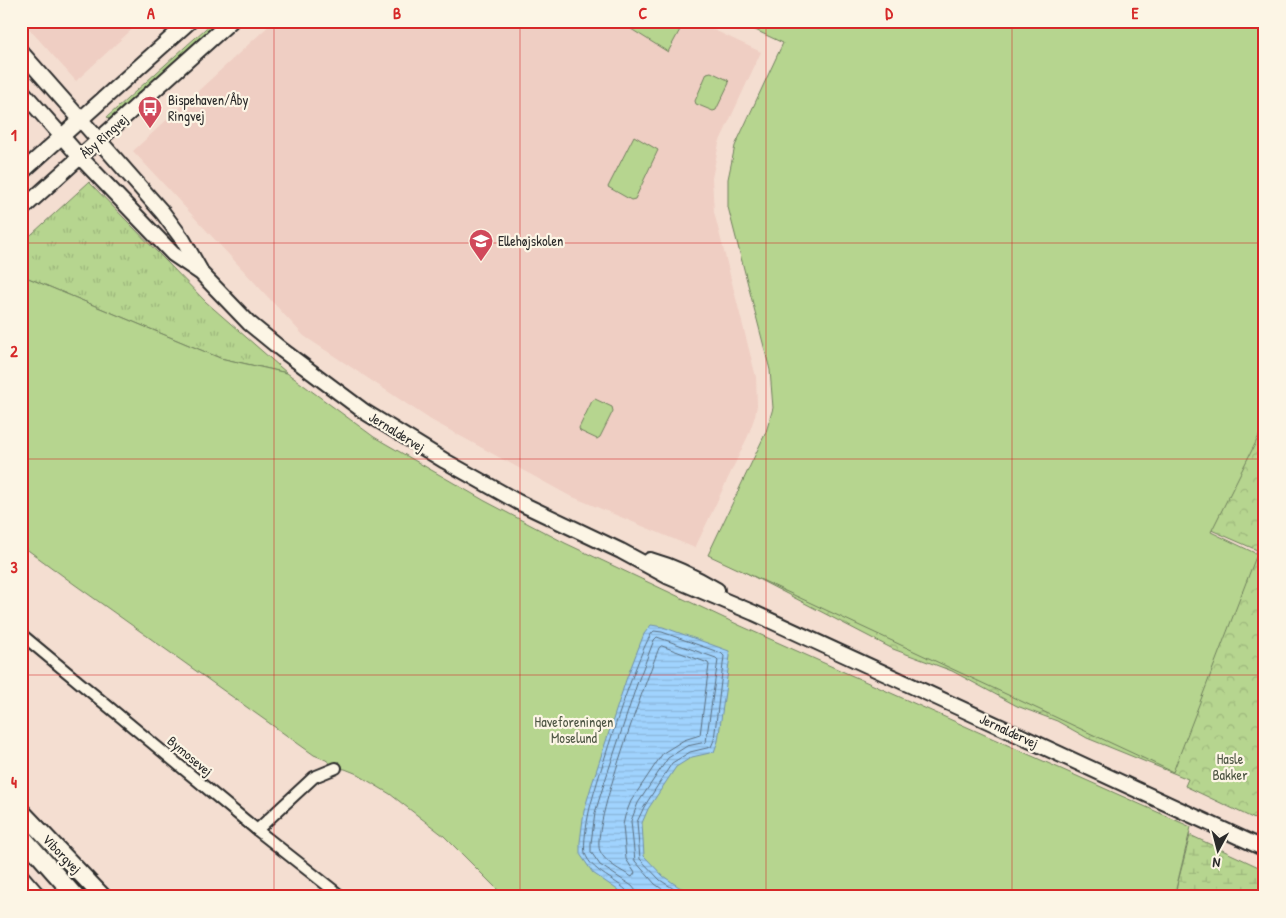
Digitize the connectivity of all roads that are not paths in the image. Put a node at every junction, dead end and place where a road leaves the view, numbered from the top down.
1 (190, 21) edge
2 (230, 21) edge
3 (21, 52) edge
4 (21, 90) edge
5 (80, 120) junction
6 (62, 136) junction
7 (98, 140) junction
8 (80, 157) junction
9 (21, 173) edge
10 (21, 210) edge
11 (201, 273) junction
12 (21, 634) edge
13 (336, 768) dead end
14 (21, 811) edge
15 (257, 830) junction
16 (21, 835) edge
17 (1265, 849) edge
18 (21, 873) edge
19 (42, 897) edge
20 (76, 897) edge
21 (103, 897) edge
22 (342, 897) edge

1 - 5 street, Åby Ringvej
2 - 7 street, Åby Ringvej
3 - 5 street, Jernaldervej
4 - 6 street, Jernaldervej
5 - 6 street, Åby Ringvej
5 - 7 street, Jernaldervej
6 - 8 street, Jernaldervej
6 - 9 street, Åby Ringvej
7 - 8 street, Åby Ringvej
7 - 11 street, Jernaldervej
8 - 10 street, Åby Ringvej
8 - 11 street, Jernaldervej
11 - 17 street, Jernaldervej
12 - 15 street, Bymosevej
13 - 15 street
14 - 21 main road, Viborgvej
15 - 22 street, Bymosevej
16 - 20 main road, Viborgvej
18 - 19 street

